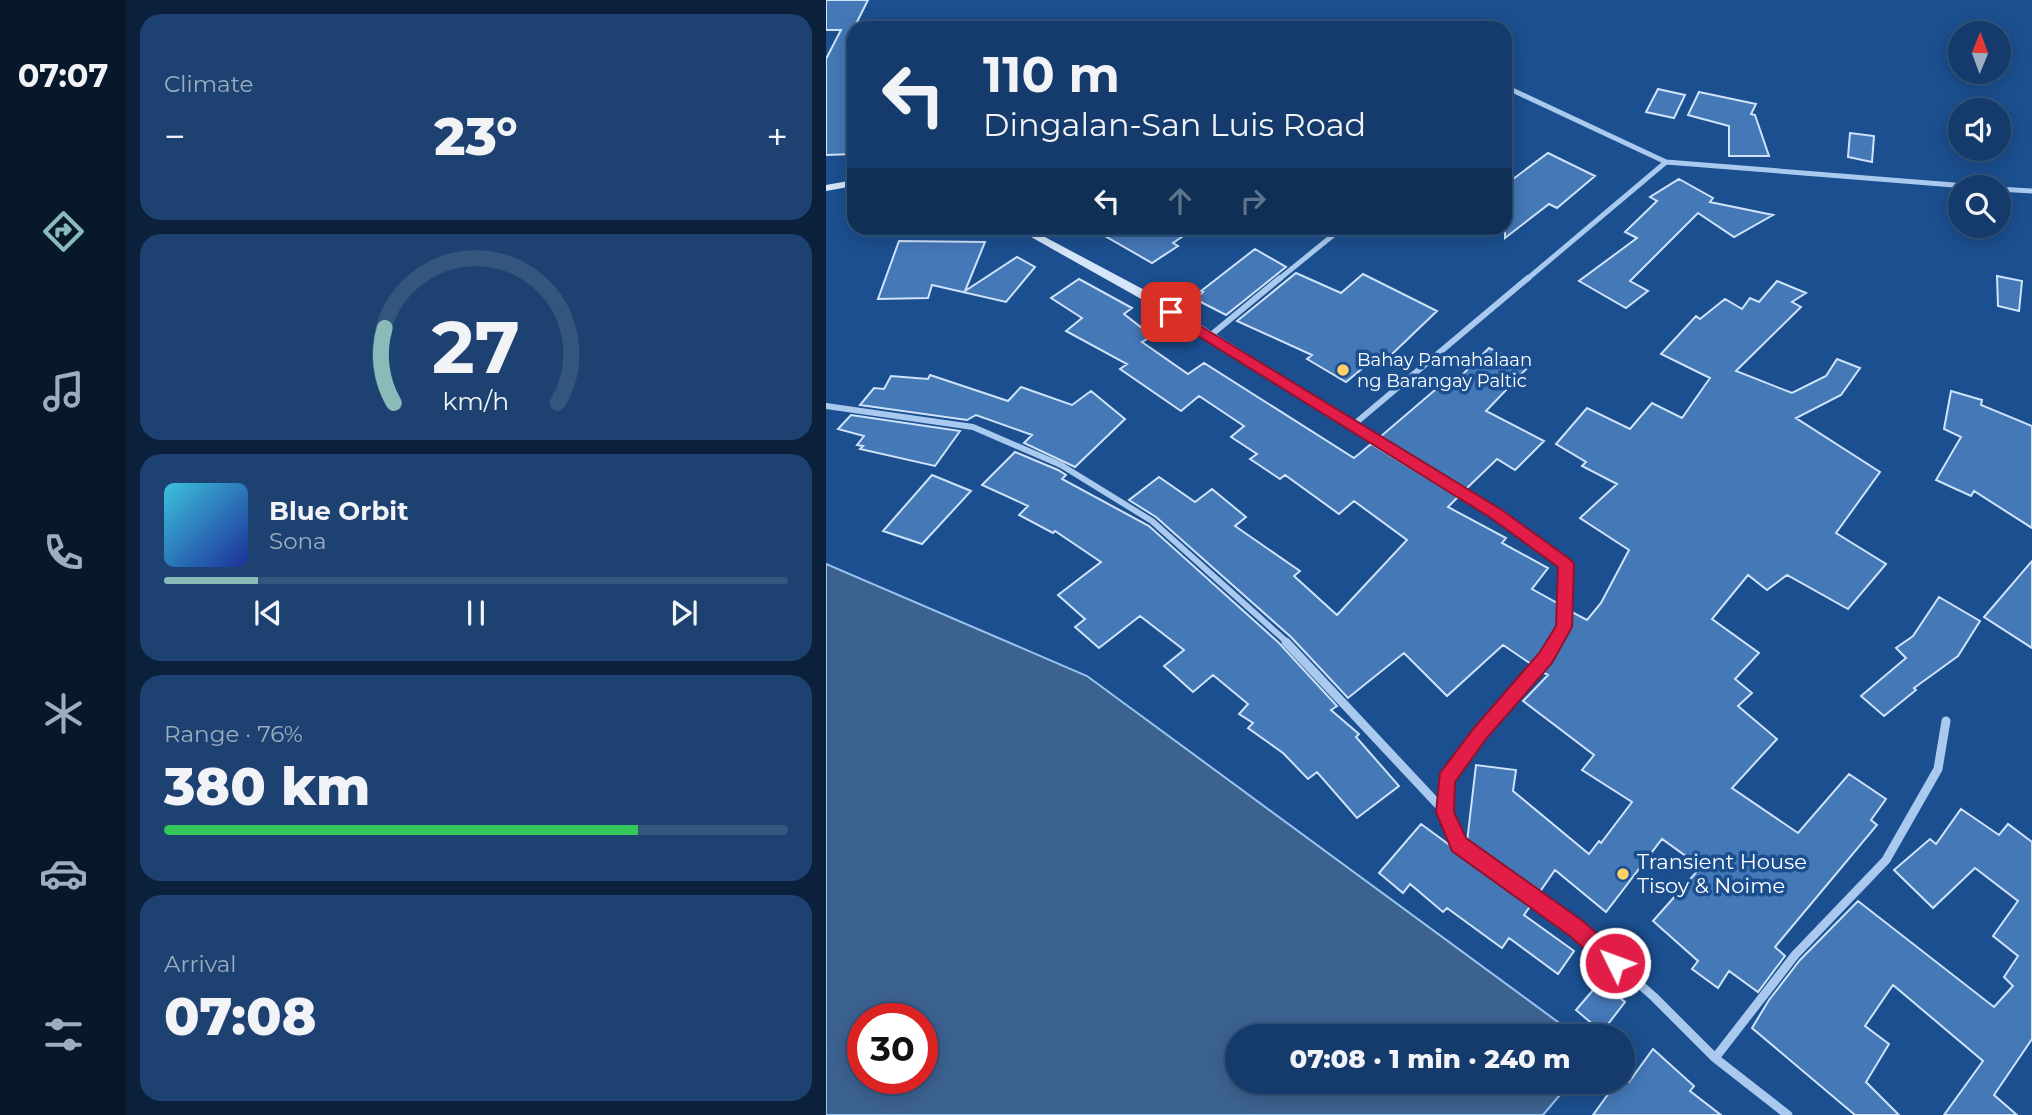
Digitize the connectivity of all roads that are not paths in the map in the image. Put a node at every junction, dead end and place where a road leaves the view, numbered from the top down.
1 (1512, 90) edge
2 (1666, 162) junction
3 (847, 184) edge
4 (1948, 185) edge
5 (826, 188) edge
6 (2011, 190) edge
7 (2032, 191) edge
8 (1034, 235) edge
9 (1333, 235) edge
10 (1212, 335) junction
11 (826, 406) edge
12 (1352, 426) junction
13 (1946, 721) dead end
14 (1445, 812) junction
15 (1715, 1058) junction
16 (1788, 1115) edge

1 - 2 street
2 - 4 street
2 - 12 street
3 - 5 street
6 - 7 street
8 - 10 street
9 - 10 street
10 - 12 street
11 - 14 street
12 - 14 street
13 - 15 street
14 - 15 street
15 - 16 street

